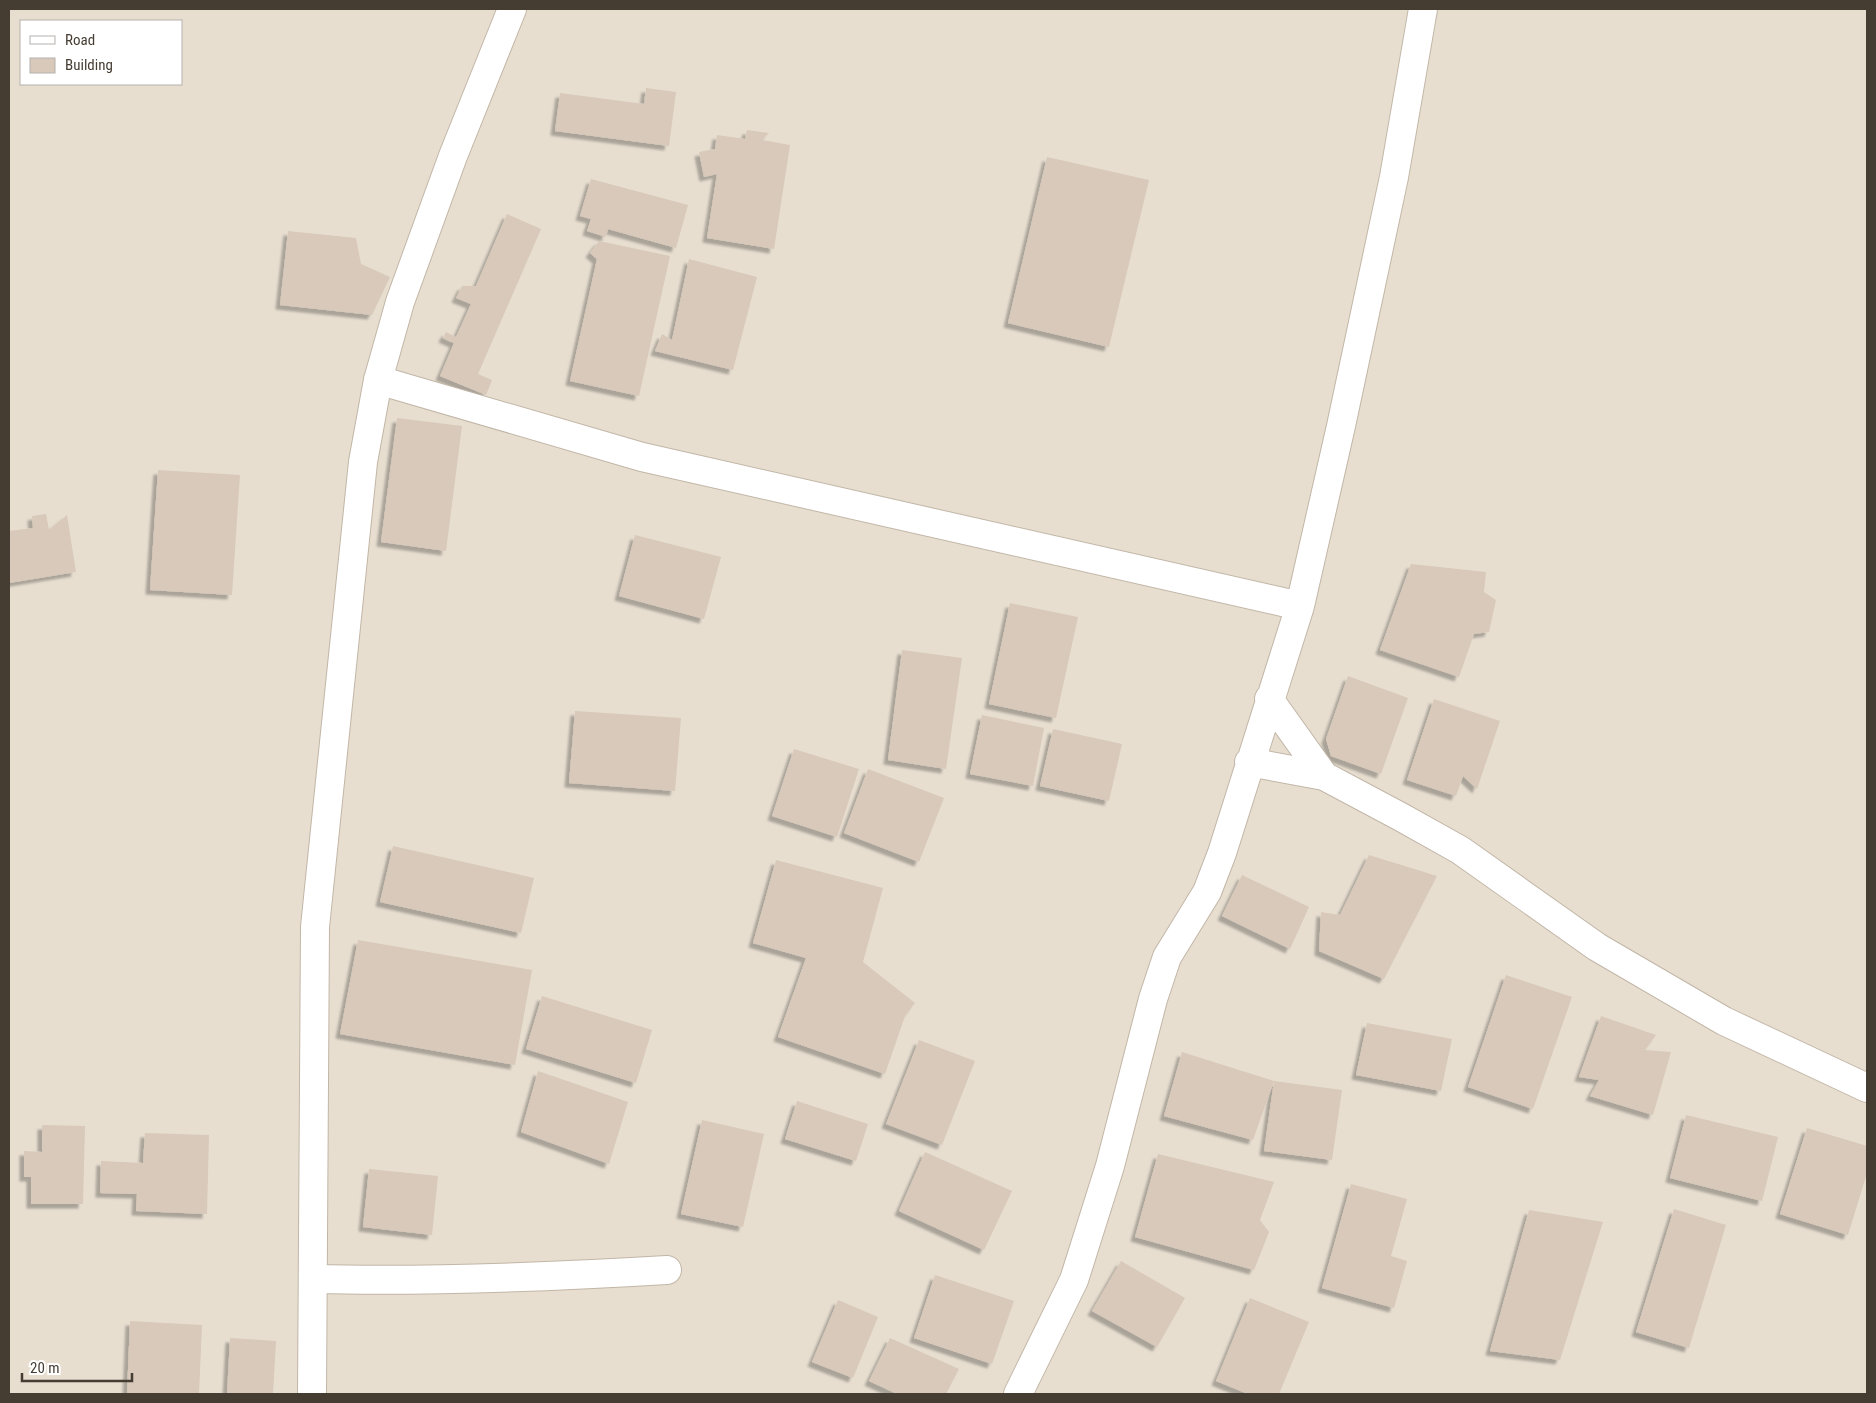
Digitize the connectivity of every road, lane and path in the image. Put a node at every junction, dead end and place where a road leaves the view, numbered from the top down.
1 (512, 9) edge
2 (1423, 9) edge
3 (378, 380) junction
4 (1300, 606) junction
5 (1269, 699) junction
6 (1249, 762) junction
7 (1324, 776) junction
8 (1867, 1088) edge
9 (667, 1270) dead end
10 (314, 1279) junction
11 (312, 1394) edge
12 (1018, 1394) edge

1 - 3 street
2 - 4 street
3 - 4 street
3 - 10 street
4 - 5 street
5 - 6 street
5 - 7 street
6 - 7 street
6 - 12 street
7 - 8 street
9 - 10 street
10 - 11 street

